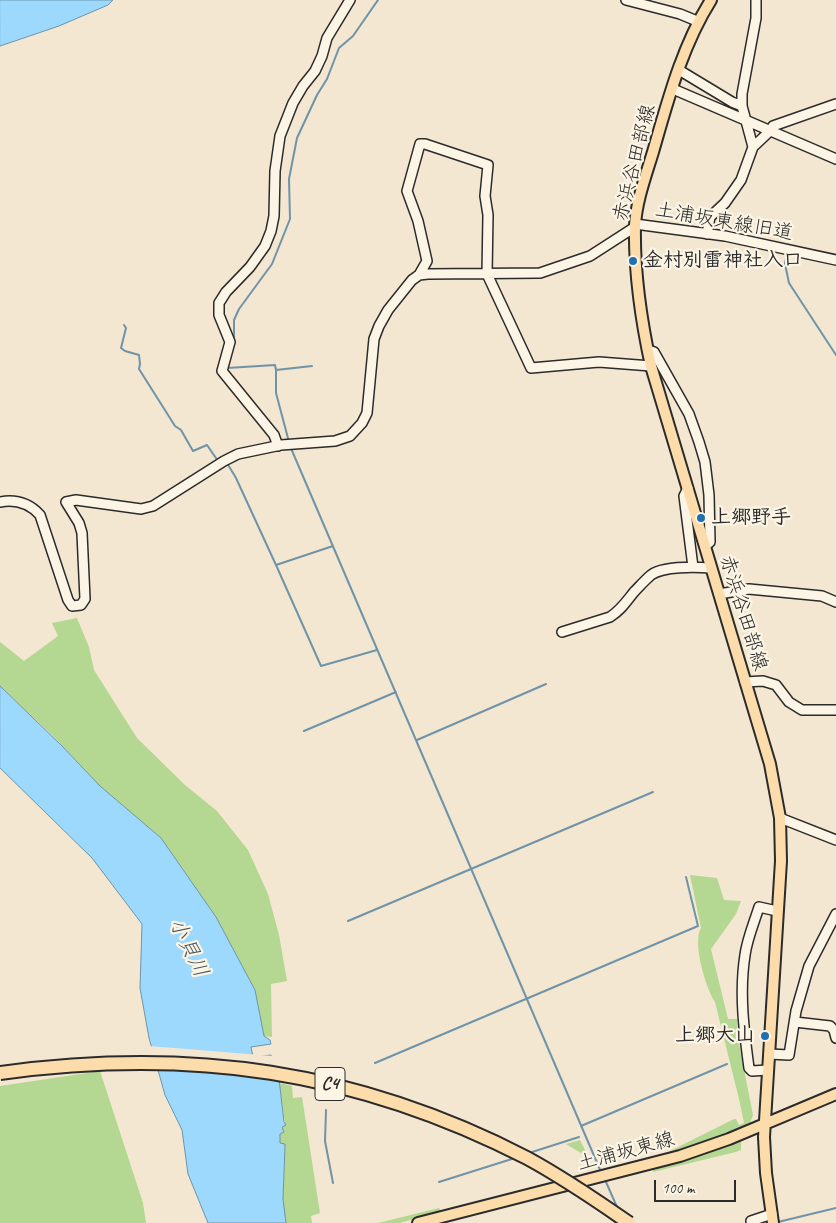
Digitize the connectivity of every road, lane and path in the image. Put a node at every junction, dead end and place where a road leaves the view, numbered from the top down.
1 (350, 0) edge
2 (626, 0) edge
3 (711, 0) edge
4 (756, 0) edge
5 (698, 21) junction
6 (679, 70) junction
7 (673, 89) junction
8 (836, 104) edge
9 (742, 106) junction
10 (745, 120) junction
11 (770, 131) junction
12 (753, 147) junction
13 (836, 159) edge
14 (635, 226) junction
15 (706, 234) junction
16 (836, 260) edge
17 (487, 274) junction
18 (420, 276) junction
19 (648, 350) junction
20 (652, 366) junction
21 (278, 446) junction
22 (688, 488) junction
23 (0, 502) edge
24 (705, 546) junction
25 (693, 567) junction
26 (711, 568) junction
27 (719, 594) junction
28 (836, 602) edge
29 (562, 632) dead end
30 (745, 682) junction
31 (836, 710) edge
32 (780, 818) junction
33 (836, 840) edge
34 (778, 911) junction
35 (836, 914) edge
36 (795, 1022) junction
37 (836, 1038) edge
38 (769, 1054) junction
39 (768, 1070) junction
40 (0, 1073) edge
41 (836, 1094) edge
42 (765, 1124) junction
43 (772, 1218) edge
44 (751, 1221) dead end
45 (418, 1223) edge
46 (629, 1223) edge

1 - 21 street
2 - 5 street
3 - 5 main road, 赤浜谷田部線
4 - 9 street
5 - 6 main road, 赤浜谷田部線
6 - 7 main road, 赤浜谷田部線
6 - 9 street
7 - 10 street
7 - 14 main road, 赤浜谷田部線
8 - 11 street
9 - 10 street
10 - 11 street
10 - 12 street
11 - 12 street
11 - 13 street
12 - 15 street
14 - 15 street, 土浦坂東線旧道
14 - 17 street
14 - 19 main road, 赤浜谷田部線
15 - 16 street, 土浦坂東線旧道
17 - 18 street
17 - 18 street
17 - 20 street
18 - 21 street
19 - 20 main road, 赤浜谷田部線
19 - 24 street
20 - 22 main road, 赤浜谷田部線
21 - 23 street
22 - 24 main road, 赤浜谷田部線
22 - 25 street
24 - 26 main road, 赤浜谷田部線
25 - 26 street
25 - 29 street
26 - 27 main road, 赤浜谷田部線
27 - 28 street
27 - 30 main road, 赤浜谷田部線
30 - 31 street
30 - 32 main road, 赤浜谷田部線
32 - 33 street
32 - 34 main road, 赤浜谷田部線
34 - 38 main road, 赤浜谷田部線
34 - 39 street
35 - 36 street
36 - 37 street
36 - 38 street
38 - 39 main road, 赤浜谷田部線
39 - 42 main road, 赤浜谷田部線
40 - 46 highway, C4, bridge
41 - 42 main road, 土浦坂東線
42 - 43 main road, 赤浜谷田部線
42 - 45 main road, 土浦坂東線
43 - 44 street

